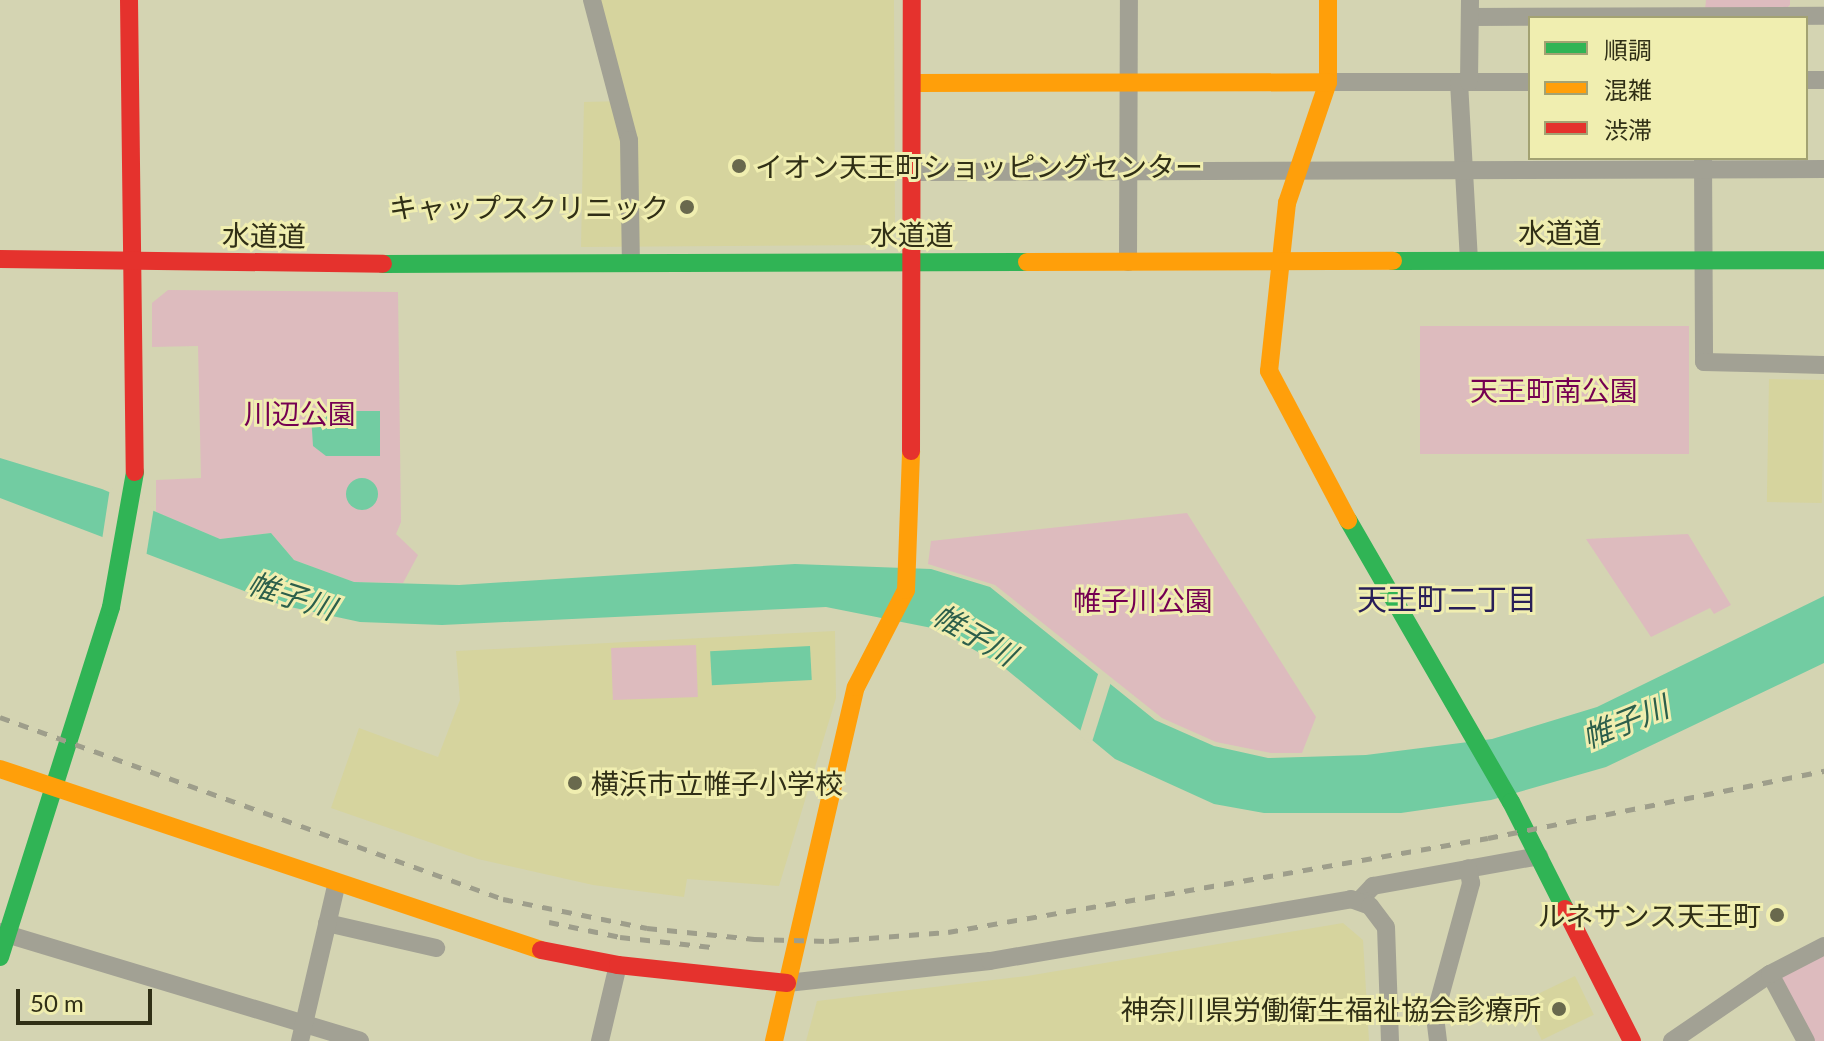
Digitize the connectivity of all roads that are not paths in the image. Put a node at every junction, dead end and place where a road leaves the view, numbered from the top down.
1 (129, 0) edge
2 (592, 0) edge
3 (912, 0) edge
4 (1129, 0) edge
5 (1328, 0) edge
6 (1795, 8) edge
7 (1470, 9) edge
8 (1702, 11) edge
9 (1824, 16) edge
10 (1328, 82) junction
11 (1464, 82) junction
12 (1528, 82) edge
13 (913, 83) junction
14 (1129, 83) junction
15 (1703, 164) edge
16 (1824, 169) edge
17 (1462, 171) junction
18 (914, 172) junction
19 (1128, 172) junction
20 (1297, 172) junction
21 (0, 259) edge
22 (1469, 259) junction
23 (1704, 260) junction
24 (1824, 260) edge
25 (131, 261) junction
26 (631, 262) junction
27 (916, 262) junction
28 (1128, 262) junction
29 (1279, 262) junction
30 (1824, 365) edge
31 (0, 769) edge
32 (54, 785) junction
33 (1539, 856) junction
34 (1468, 868) junction
35 (336, 886) junction
36 (1359, 901) junction
37 (327, 923) junction
38 (3, 933) edge
39 (1824, 946) edge
40 (436, 948) dead end
41 (0, 957) edge
42 (618, 965) junction
43 (1770, 974) junction
44 (787, 983) junction
45 (301, 1034) edge
46 (360, 1041) edge
47 (600, 1041) edge
48 (774, 1041) edge
49 (1390, 1041) edge
50 (1438, 1041) edge
51 (1632, 1041) edge
52 (1672, 1041) edge
53 (1806, 1041) edge

1 - 25 street
2 - 26 street
3 - 13 street
4 - 14 street
5 - 10 street
6 - 8 street
6 - 9 street
7 - 8 street
7 - 11 street
10 - 11 street
10 - 14 street
10 - 20 street
11 - 12 street
11 - 17 street
13 - 14 street
13 - 18 street
14 - 19 street
15 - 16 street
15 - 17 street
15 - 23 street
17 - 20 street
17 - 22 street
18 - 19 street
18 - 27 street
19 - 20 street
19 - 28 street
20 - 29 street
21 - 25 street, 水道道
22 - 23 street, 水道道
22 - 29 street, 水道道
23 - 24 street, 水道道
23 - 30 street
25 - 26 street, 水道道
25 - 32 street
26 - 27 street, 水道道
27 - 28 street, 水道道
27 - 44 street
28 - 29 street, 水道道
29 - 33 street
31 - 32 street
32 - 35 street
32 - 38 street
33 - 34 street
33 - 51 street
34 - 36 street
34 - 50 street
35 - 37 street
35 - 42 street
36 - 44 street
36 - 49 street
37 - 40 street
37 - 45 street
38 - 41 street
38 - 45 street
39 - 43 street
42 - 44 street
42 - 47 street
43 - 52 street
43 - 53 street
44 - 48 street
45 - 46 street

